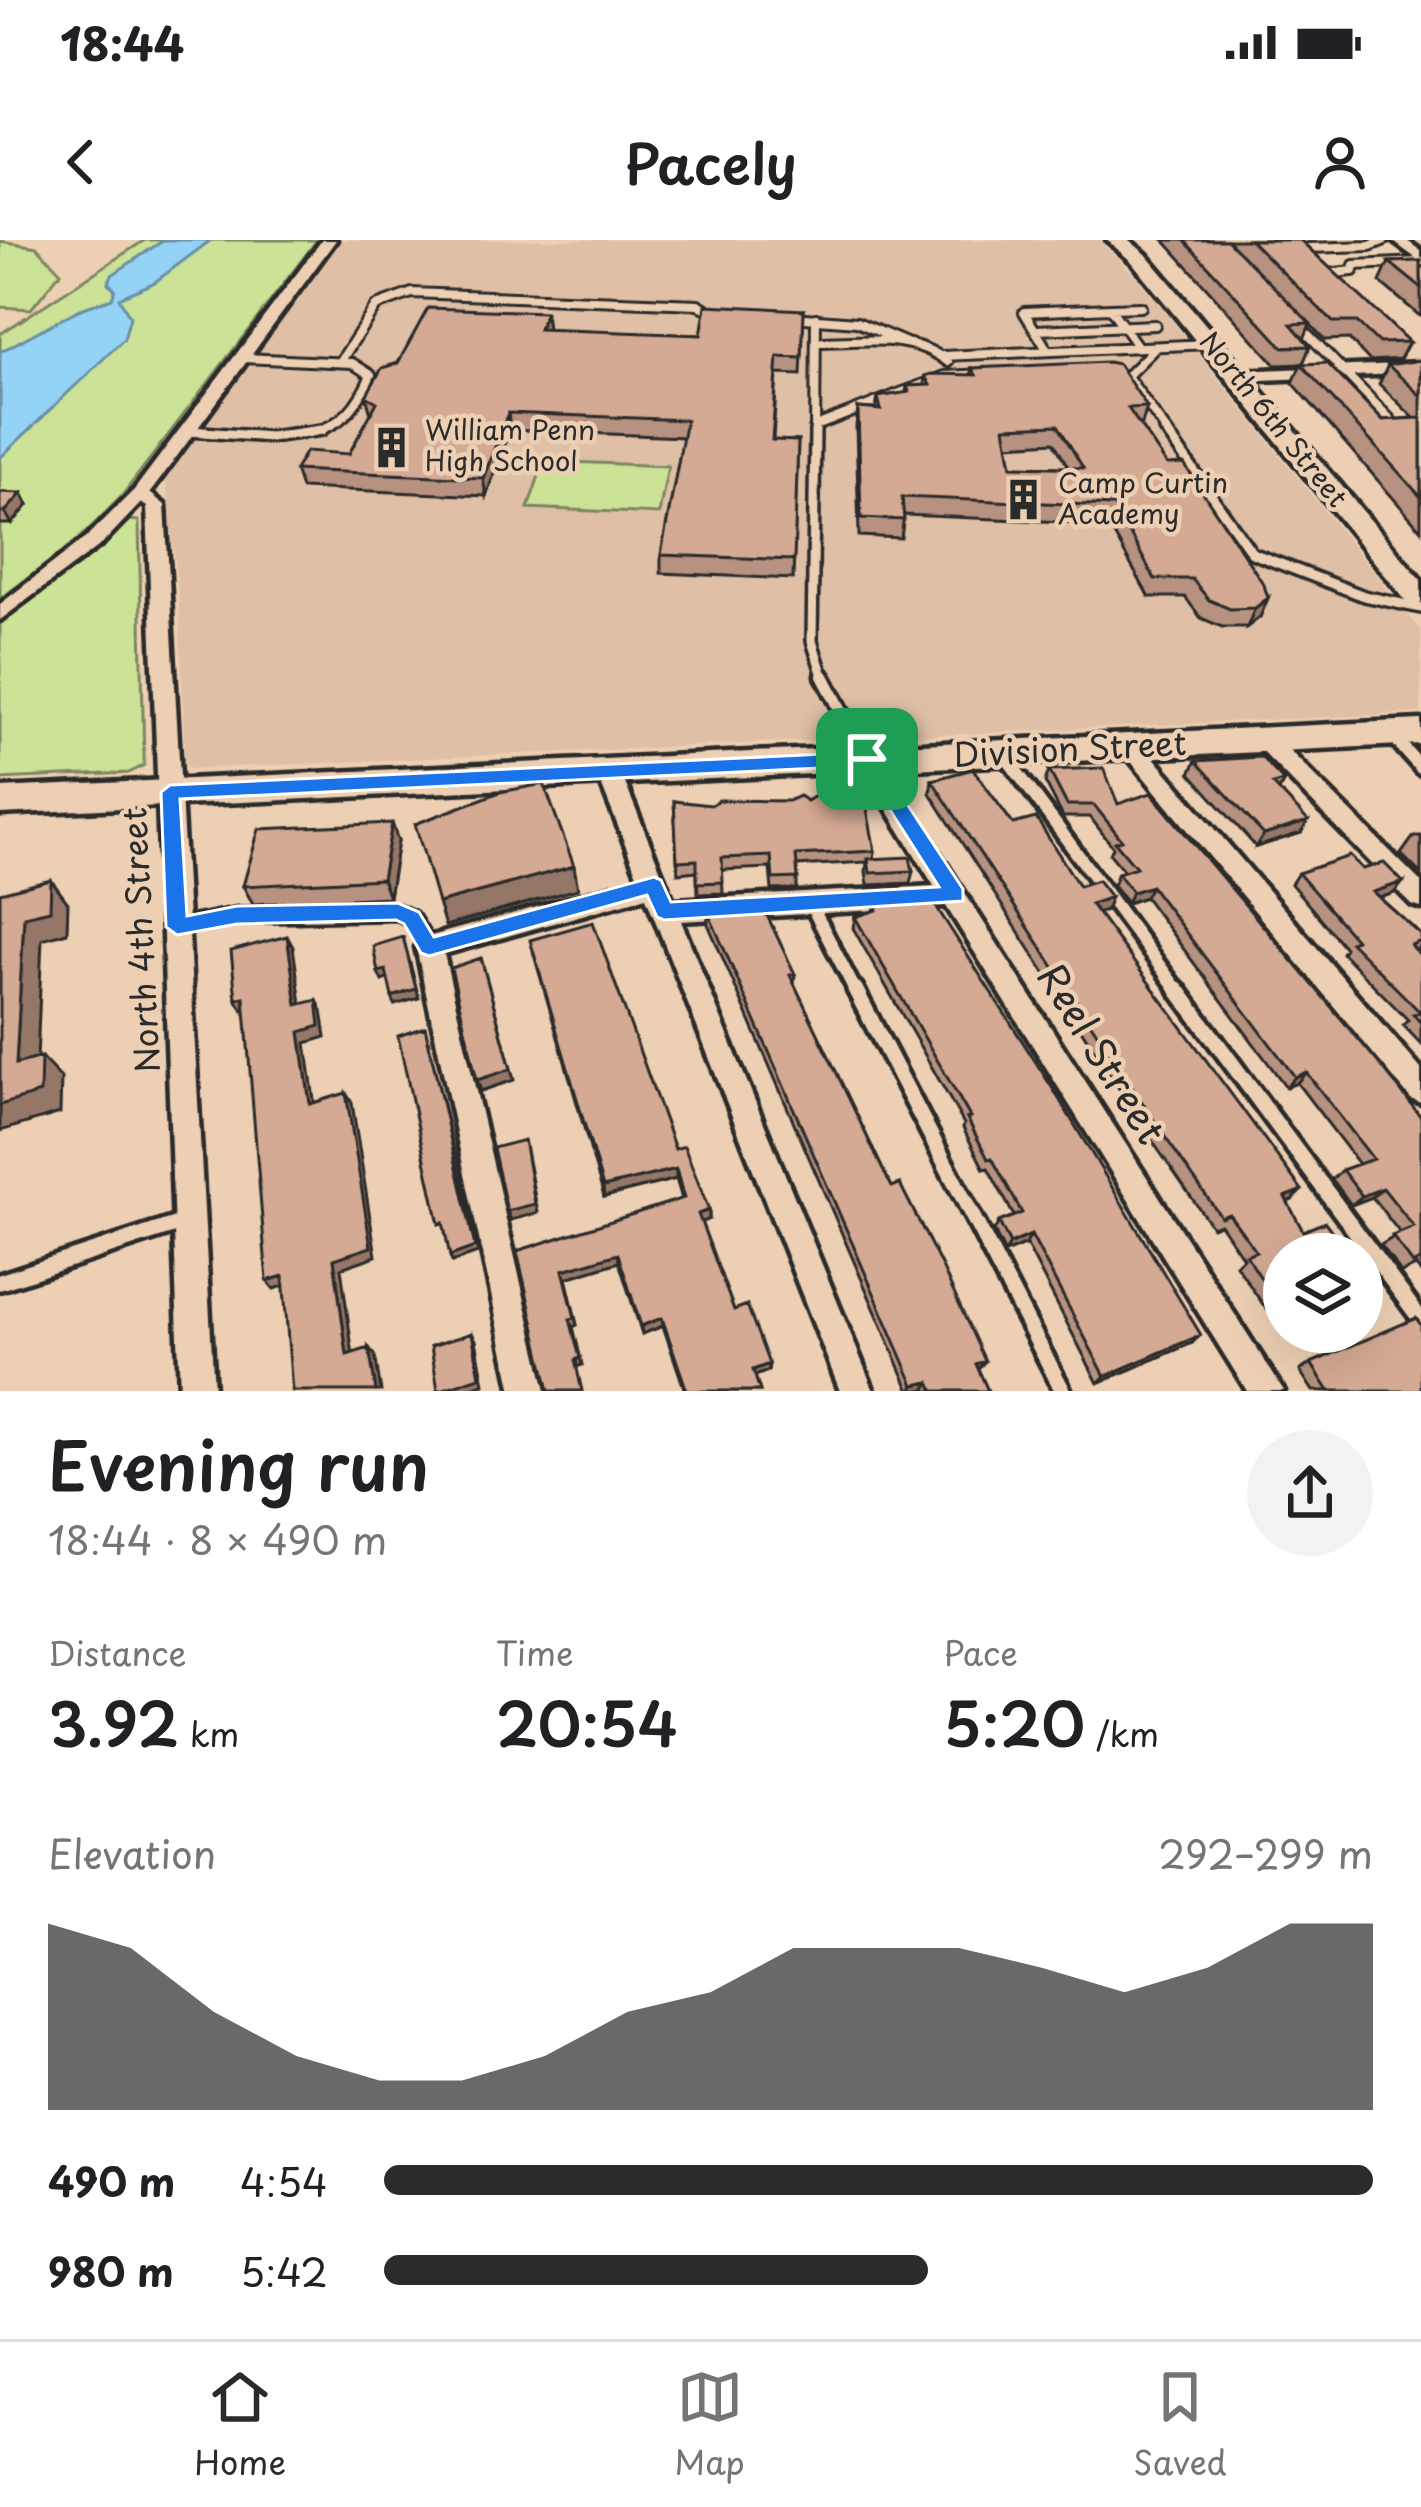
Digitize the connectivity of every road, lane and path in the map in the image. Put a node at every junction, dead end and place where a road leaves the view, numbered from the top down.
1 (329, 240) edge
2 (1117, 240) edge
3 (1381, 240) edge
4 (1398, 240) edge
5 (1312, 244) edge
6 (1133, 249) edge
7 (1421, 260) edge
8 (1335, 274) junction
9 (1352, 290) edge
10 (1141, 307) dead end
11 (1109, 308) junction
12 (731, 315) edge
13 (773, 317) edge
14 (816, 318) junction
15 (1296, 322) edge
16 (1155, 325) dead end
17 (1123, 327) junction
18 (1036, 330) junction
19 (817, 342) junction
20 (906, 343) junction
21 (1211, 344) junction
22 (1157, 346) junction
23 (1138, 347) junction
24 (1104, 349) junction
25 (1048, 351) junction
26 (943, 356) junction
27 (243, 358) junction
28 (340, 362) junction
29 (1421, 368) edge
30 (1343, 371) junction
31 (990, 374) edge
32 (944, 376) junction
33 (1126, 376) junction
34 (1237, 376) junction
35 (1391, 420) edge
36 (815, 426) junction
37 (189, 431) junction
38 (140, 494) junction
39 (1421, 603) edge
40 (0, 614) edge
41 (1406, 733) edge
42 (1265, 740) junction
43 (1131, 746) junction
44 (1002, 752) junction
45 (867, 759) junction
46 (1421, 768) edge
47 (608, 772) junction
48 (170, 792) junction
49 (0, 801) edge
50 (955, 895) junction
51 (659, 898) junction
52 (1421, 898) edge
53 (810, 903) junction
54 (177, 927) junction
55 (429, 947) junction
56 (1421, 1090) edge
57 (190, 1220) junction
58 (0, 1282) edge
59 (1421, 1320) edge
60 (197, 1391) edge
61 (529, 1391) edge
62 (856, 1391) edge
63 (1064, 1391) edge
64 (1268, 1391) edge

1 - 27 street
2 - 6 main road, North 6th Street
3 - 5 lane
4 - 7 street
5 - 8 street
6 - 21 main road, North 6th Street
7 - 8 lane
8 - 9 street
10 - 11 lane
11 - 17 lane
11 - 18 lane
12 - 28 lane
13 - 14 lane
14 - 19 lane
14 - 20 lane
15 - 30 lane
16 - 17 lane
17 - 18 lane
17 - 23 lane
18 - 25 lane
19 - 20 lane
19 - 36 lane
20 - 26 lane
21 - 22 lane
21 - 34 main road, North 6th Street
22 - 23 lane
22 - 33 lane
23 - 24 lane
24 - 25 lane
24 - 33 lane
25 - 26 lane
26 - 32 lane
27 - 28 lane
27 - 37 street
28 - 37 lane
29 - 30 street
30 - 34 street
30 - 35 lane
31 - 32 lane
32 - 36 lane
33 - 39 lane
34 - 39 main road, North 6th Street
36 - 45 lane
37 - 38 street
38 - 40 street
38 - 48 street, North 4th Street
41 - 42 main road, Division Street
41 - 46 lane
42 - 43 main road, Division Street
42 - 52 street
43 - 44 main road, Division Street
43 - 56 street
44 - 45 main road, Division Street
44 - 59 lane
45 - 47 main road, Division Street
45 - 50 street, Reel Street
47 - 48 main road, Division Street
47 - 51 street
48 - 49 main road, Division Street
48 - 54 street, North 4th Street
50 - 53 street
50 - 64 street, Reel Street
51 - 53 street
51 - 55 street
51 - 62 street
53 - 63 lane
54 - 55 lane
54 - 57 street, North 4th Street
55 - 61 street
57 - 58 lane
57 - 60 street, North 4th Street

